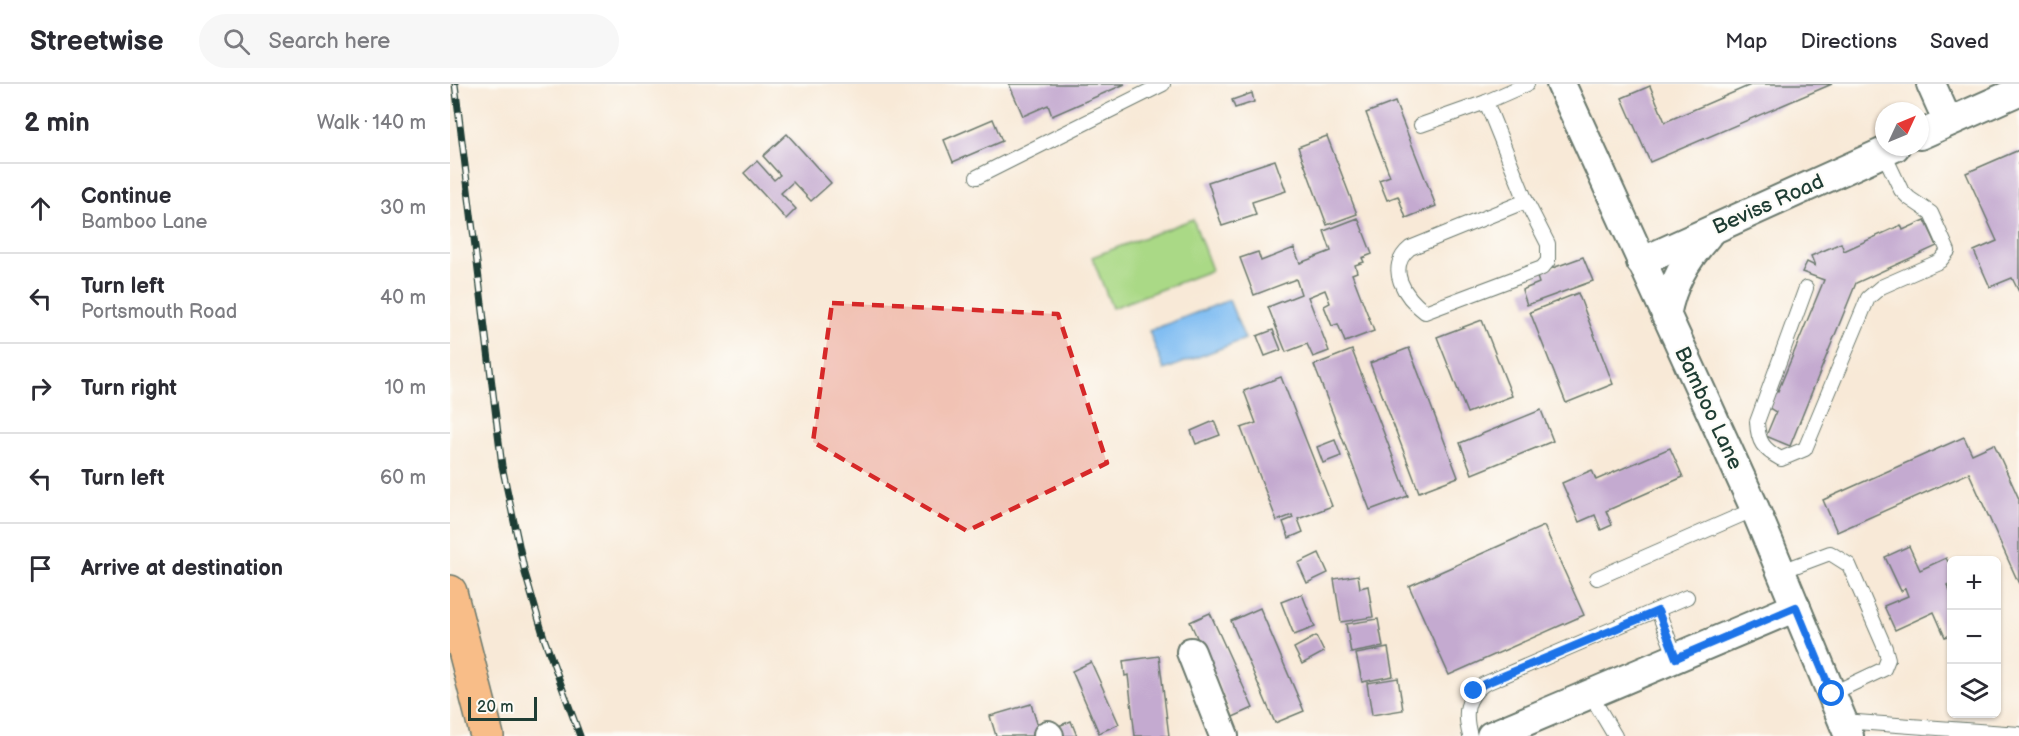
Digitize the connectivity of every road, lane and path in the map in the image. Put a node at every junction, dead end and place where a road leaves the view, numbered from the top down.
1 (1163, 84) edge
2 (1527, 84) edge
3 (1561, 84) edge
4 (1931, 84) edge
5 (2019, 91) edge
6 (1486, 102) junction
7 (1948, 122) junction
8 (1421, 125) dead end
9 (1929, 131) edge
10 (1876, 156) edge
11 (1891, 156) edge
12 (976, 177) dead end
13 (1526, 201) junction
14 (1713, 229) junction
15 (1641, 262) junction
16 (1806, 288) dead end
17 (1666, 316) junction
18 (1755, 509) junction
19 (1782, 571) junction
20 (1597, 578) dead end
21 (450, 592) edge
22 (1687, 597) dead end
23 (1796, 607) junction
24 (1658, 611) junction
25 (1191, 652) dead end
26 (1676, 658) junction
27 (1590, 694) junction
28 (1832, 694) junction
29 (1846, 728) edge
30 (2019, 734) edge
31 (487, 736) edge
32 (1224, 736) edge
33 (1470, 736) edge
34 (1491, 736) edge
35 (1615, 736) edge

1 - 12 lane
2 - 6 lane
3 - 15 street, Bamboo Lane
4 - 7 street
5 - 7 street
6 - 8 lane
6 - 13 lane
7 - 9 street
10 - 14 street, Beviss Road
11 - 16 lane
13 - 13 lane
14 - 15 street, Beviss Road
14 - 17 street
15 - 17 street, Bamboo Lane
17 - 18 street, Bamboo Lane
18 - 19 street, Bamboo Lane
18 - 20 lane
19 - 23 street, Bamboo Lane
19 - 28 lane
21 - 31 highway
22 - 24 lane
23 - 26 street
23 - 28 street, Bamboo Lane
24 - 26 lane
24 - 33 lane
25 - 32 street
26 - 27 street
27 - 34 street
27 - 35 lane
28 - 29 street, Bamboo Lane
29 - 30 lane

